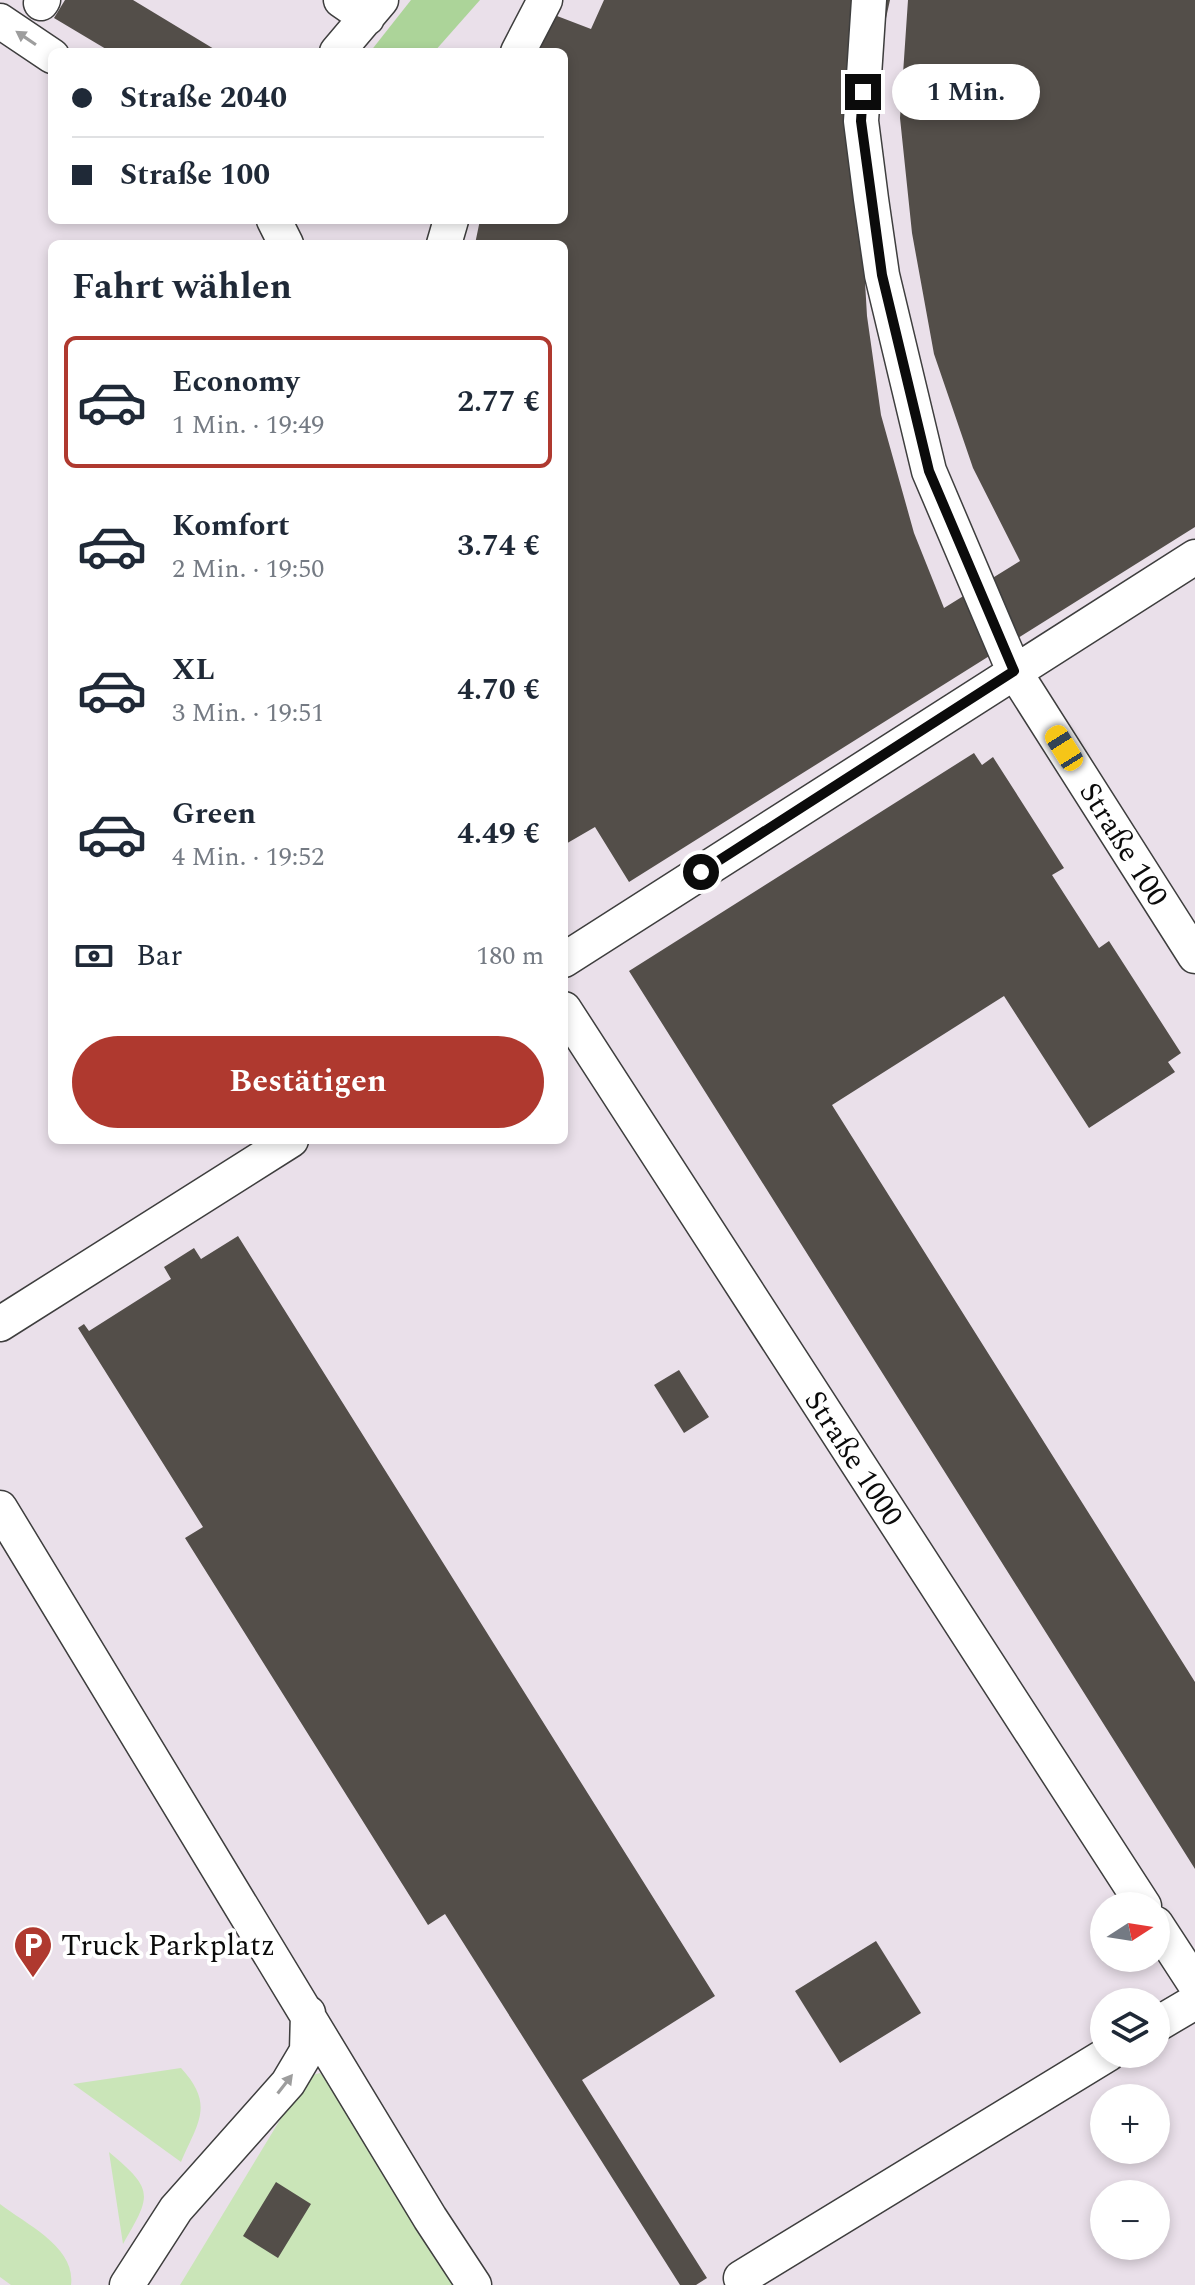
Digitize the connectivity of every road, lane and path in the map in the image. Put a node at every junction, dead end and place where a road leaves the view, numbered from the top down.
1 (545, 0) edge
2 (869, 0) edge
3 (363, 6) edge
4 (0, 21) edge
5 (339, 48) edge
6 (520, 48) edge
7 (48, 53) edge
8 (1195, 557) edge
9 (1014, 671) junction
10 (1195, 956) edge
11 (568, 957) edge
12 (568, 1015) edge
13 (285, 1144) edge
14 (0, 1324) edge
15 (0, 1508) edge
16 (1135, 1892) edge
17 (1170, 1946) edge
18 (1195, 1984) edge
19 (1195, 2002) edge
20 (308, 2013) junction
21 (1170, 2017) edge
22 (1090, 2065) edge
23 (741, 2278) dead end
24 (127, 2285) edge
25 (474, 2285) edge

1 - 6 street
2 - 9 street, Straße 100
3 - 5 street
7 -> 4 street
8 - 9 street
9 - 10 street, Straße 100
9 - 11 street
12 - 16 street, Straße 1000
13 - 14 street
15 - 20 street
17 - 18 street
19 - 21 street
24 -> 20 street
20 - 25 street
22 - 23 street

